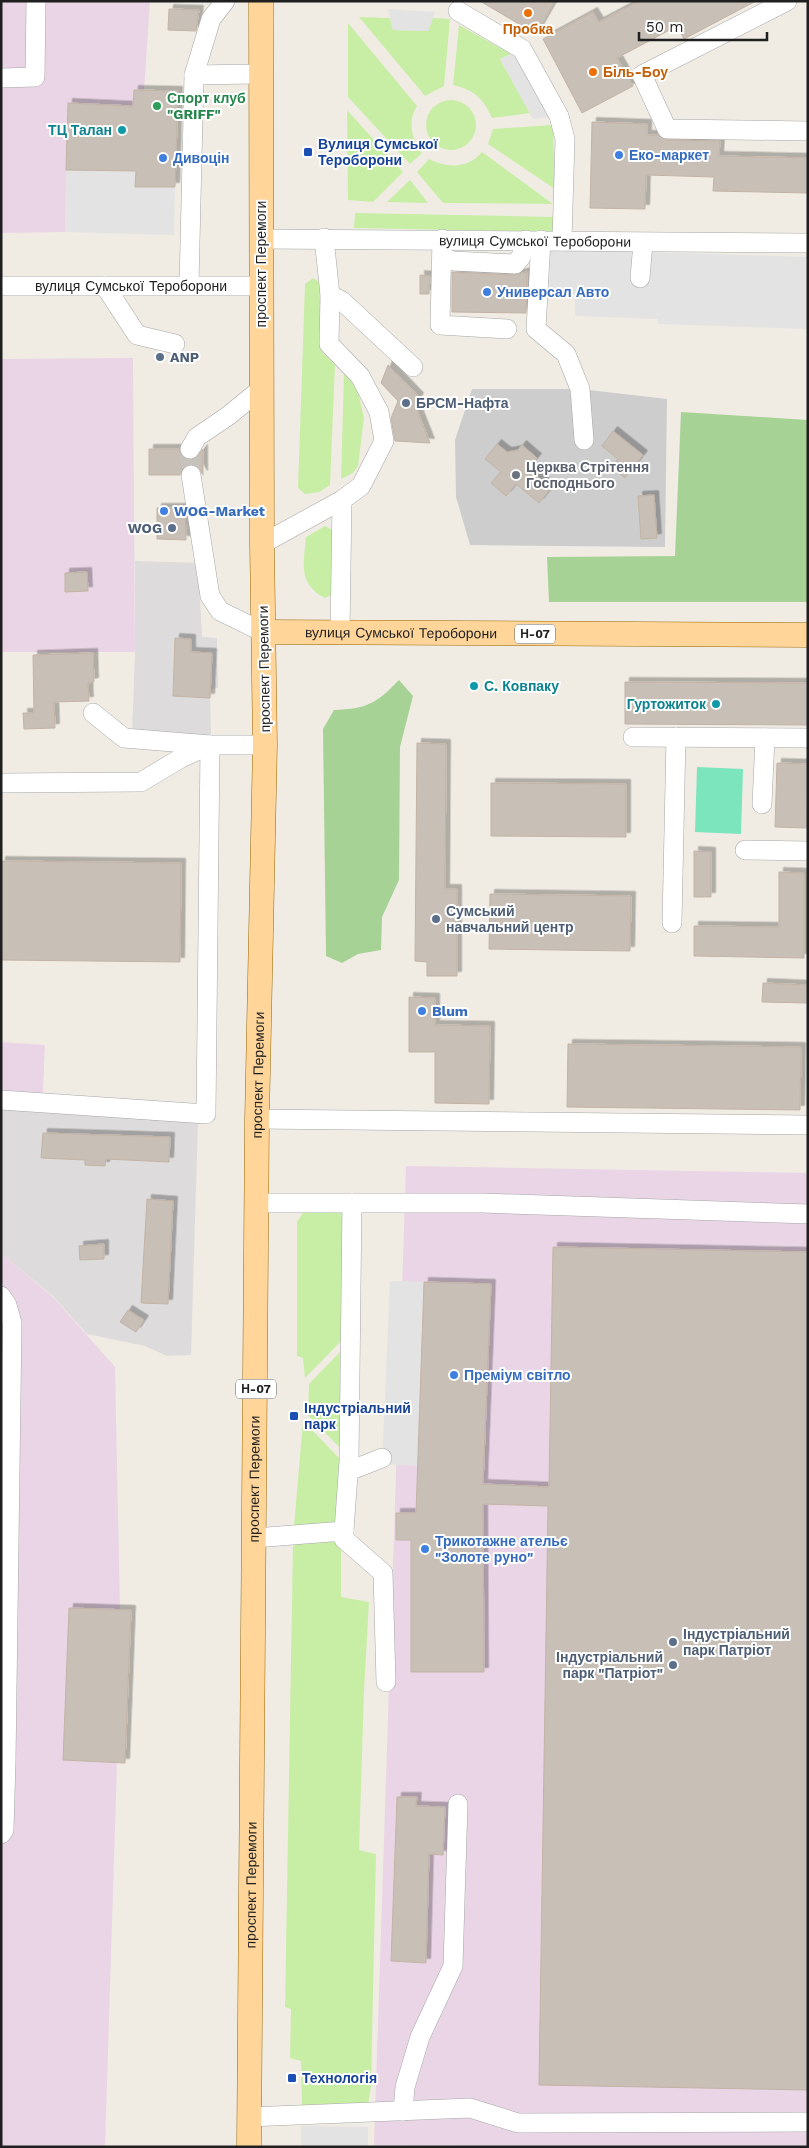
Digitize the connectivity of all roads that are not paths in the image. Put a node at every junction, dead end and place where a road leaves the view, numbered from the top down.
1 (36, 1) edge
2 (225, 1) edge
3 (261, 1) edge
4 (787, 1) edge
5 (458, 11) dead end
6 (262, 74) junction
7 (194, 75) junction
8 (1, 78) edge
9 (808, 131) edge
10 (324, 238) junction
11 (261, 239) junction
12 (533, 240) junction
13 (562, 241) junction
14 (643, 243) junction
15 (808, 243) edge
16 (443, 248) junction
17 (640, 278) dead end
18 (1, 286) edge
19 (105, 286) junction
20 (189, 286) junction
21 (261, 286) junction
22 (330, 295) junction
23 (507, 329) dead end
24 (175, 344) dead end
25 (413, 367) dead end
26 (261, 389) junction
27 (584, 440) dead end
28 (190, 449) tunnel mouth
29 (191, 475) tunnel mouth
30 (342, 500) junction
31 (262, 544) junction
32 (263, 632) junction
33 (340, 634) junction
34 (808, 635) edge
35 (93, 713) dead end
36 (633, 737) dead end
37 (676, 737) junction
38 (765, 738) junction
39 (808, 738) edge
40 (210, 745) junction
41 (265, 745) junction
42 (1, 783) edge
43 (762, 804) dead end
44 (745, 850) dead end
45 (808, 851) edge
46 (672, 923) dead end
47 (1, 1100) edge
48 (257, 1119) junction
49 (808, 1125) edge
50 (257, 1203) junction
51 (352, 1203) junction
52 (808, 1214) edge
53 (1, 1296) edge
54 (382, 1458) dead end
55 (349, 1471) junction
56 (344, 1531) junction
57 (254, 1538) junction
58 (386, 1682) dead end
59 (458, 1804) dead end
60 (1, 1834) edge
61 (403, 2111) junction
62 (249, 2117) junction
63 (808, 2122) edge
64 (249, 2147) edge

1 - 8 street
2 - 7 street
3 - 6 main road, проспект Перемоги
4 - 9 street
5 - 13 street
6 - 7 street
6 - 11 main road, проспект Перемоги
7 - 20 street
10 - 11 street, вулиця Сумської Тероборони
10 - 16 street, вулиця Сумської Тероборони
10 - 22 street
11 - 21 main road, проспект Перемоги
12 - 13 street, вулиця Сумської Тероборони
12 - 16 street, вулиця Сумської Тероборони
12 - 27 street
13 - 14 street, вулиця Сумської Тероборони
14 - 15 street, вулиця Сумської Тероборони
14 - 17 street
16 - 23 street
18 - 19 street, вулиця Сумської Тероборони
19 - 20 street, вулиця Сумської Тероборони
19 - 24 street
20 - 21 street, вулиця Сумської Тероборони
21 - 26 main road, проспект Перемоги
22 - 25 street
22 - 30 street
26 - 28 street
26 - 31 main road, проспект Перемоги
29 - 32 street
30 - 31 street
30 - 33 street
31 - 32 main road, проспект Перемоги
32 - 33 main road, вулиця Сумської Тероборони / Н-07
32 - 41 main road, проспект Перемоги / Н-07
33 - 34 main road, вулиця Сумської Тероборони / Н-07
35 - 40 street
36 - 37 street
37 - 38 street
37 - 46 street
38 - 39 street
38 - 43 street
40 - 41 street
40 - 42 street
40 - 47 street
41 - 48 main road, проспект Перемоги / Н-07
44 - 45 street
48 - 49 street
48 - 50 main road, проспект Перемоги / Н-07
50 - 51 street
50 - 57 main road, проспект Перемоги / Н-07
51 - 52 street
51 - 55 street
53 - 60 street
54 - 55 street
55 - 56 street
56 - 57 street
56 - 58 street
57 - 62 main road, проспект Перемоги / Н-07
59 - 61 street
61 - 62 street
61 - 63 street
62 - 64 main road, проспект Перемоги / Н-07

